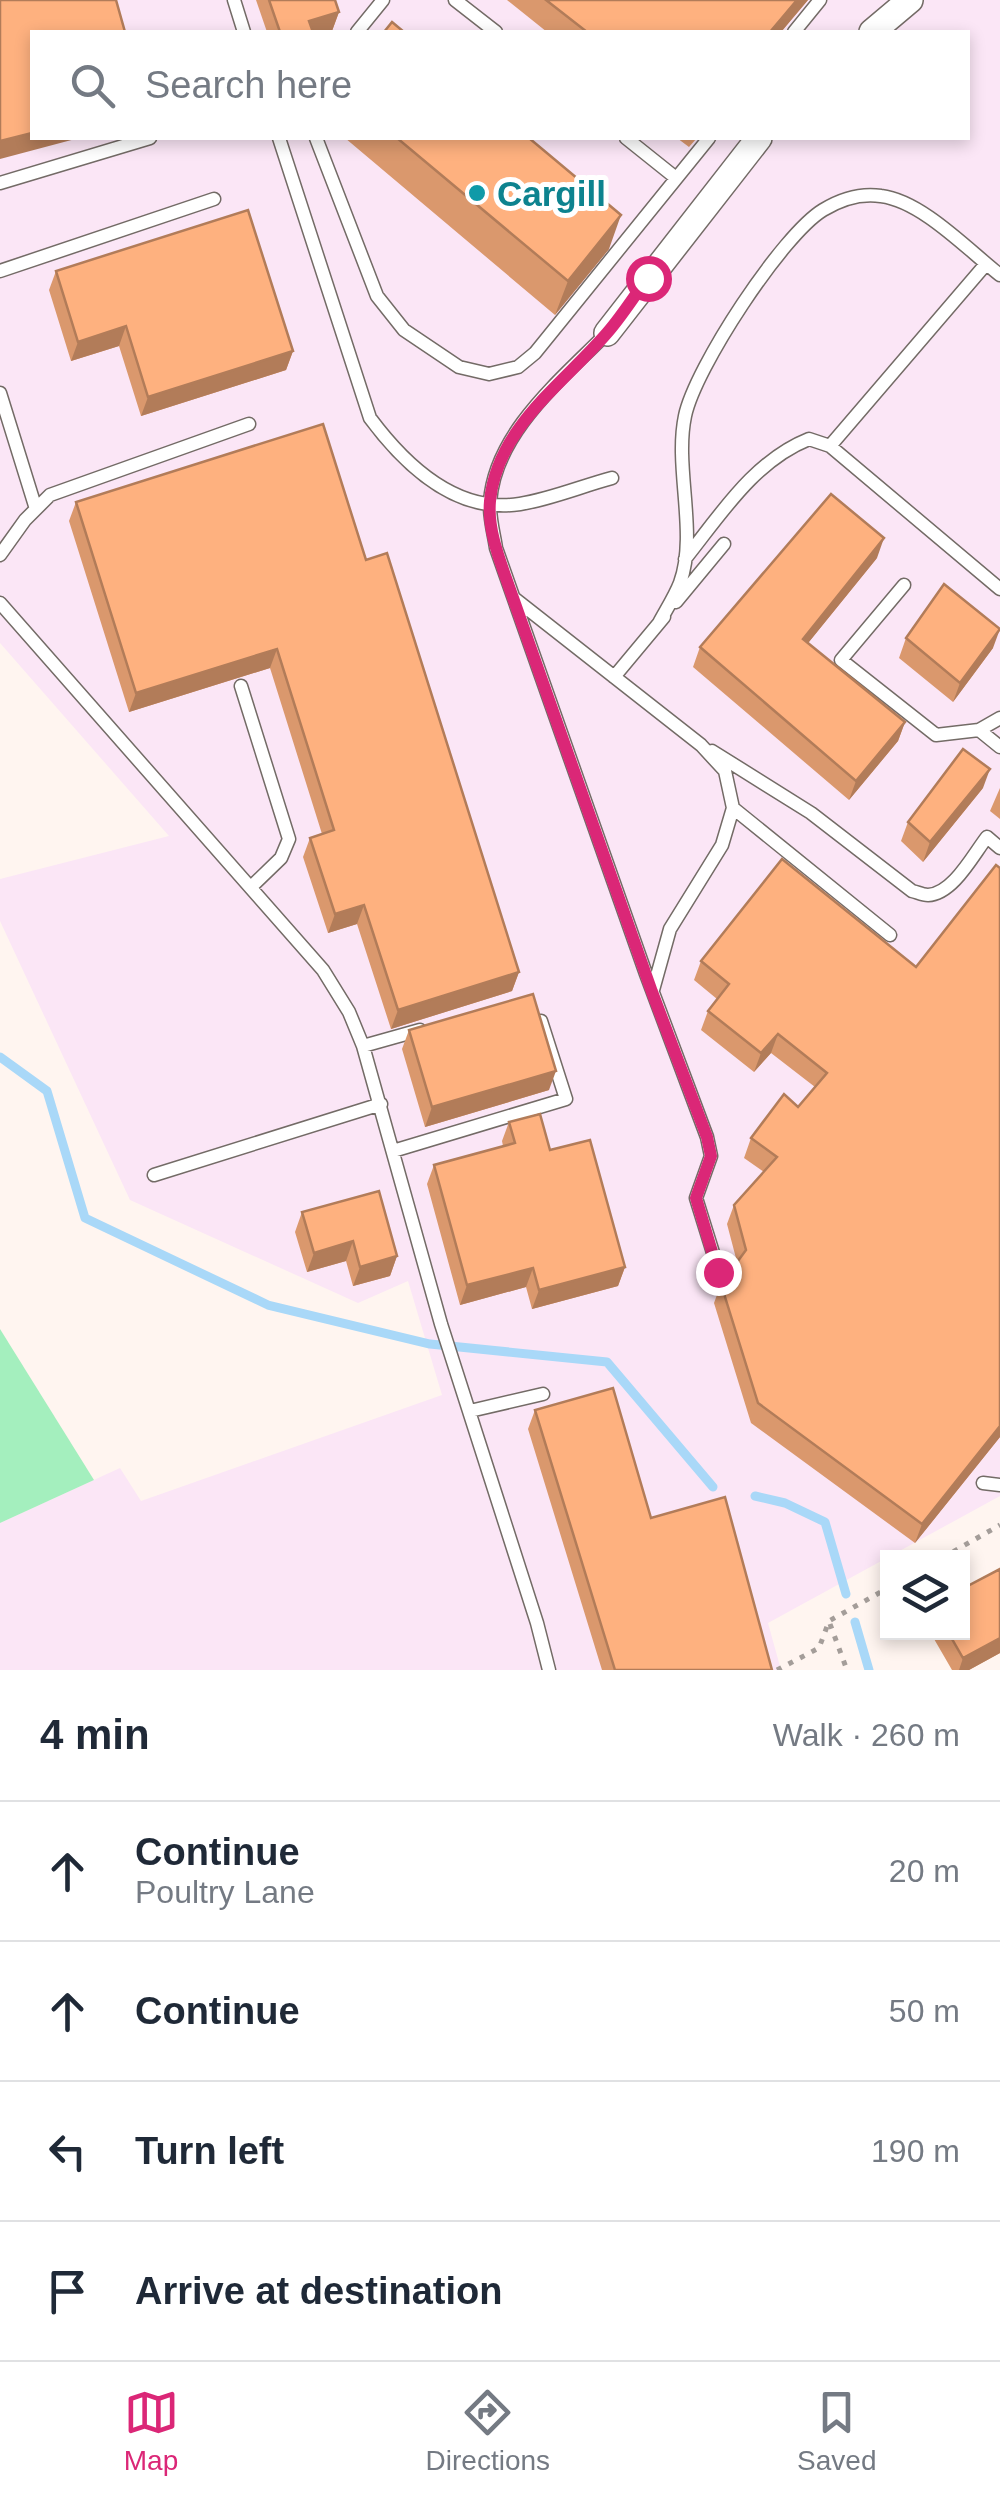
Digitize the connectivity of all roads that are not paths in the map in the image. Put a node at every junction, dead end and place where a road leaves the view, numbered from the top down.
1 (234, 0) edge
2 (382, 0) edge
3 (455, 0) edge
4 (820, 0) edge
5 (910, 0) edge
6 (243, 30) edge
7 (359, 30) edge
8 (493, 30) edge
9 (796, 30) edge
10 (874, 30) edge
11 (143, 140) edge
12 (279, 140) edge
13 (317, 140) edge
14 (628, 140) edge
15 (707, 140) edge
16 (757, 140) edge
17 (676, 178) junction
18 (0, 183) edge
19 (214, 199) dead end
20 (986, 264) junction
21 (0, 272) edge
22 (1000, 275) edge
23 (607, 333) joint
24 (0, 394) edge
25 (248, 424) dead end
26 (830, 446) junction
27 (612, 478) dead end
28 (490, 503) junction
29 (36, 509) junction
30 (724, 544) dead end
31 (0, 555) edge
32 (684, 559) junction
33 (904, 586) dead end
34 (1000, 589) edge
35 (513, 598) junction
36 (0, 603) edge
37 (659, 623) junction
38 (614, 677) junction
39 (242, 686) dead end
40 (1000, 718) edge
41 (979, 730) junction
42 (701, 745) junction
43 (1000, 747) edge
44 (733, 808) junction
45 (1000, 848) edge
46 (251, 887) junction
47 (890, 935) dead end
48 (652, 992) junction
49 (534, 1000) edge
50 (439, 1026) edge
51 (363, 1046) junction
52 (381, 1104) junction
53 (392, 1151) junction
54 (154, 1175) dead end
55 (718, 1272) dead end
56 (543, 1394) dead end
57 (470, 1411) junction
58 (983, 1484) dead end
59 (1000, 1485) edge
60 (549, 1670) edge

1 - 6 lane
2 - 7 lane
3 - 8 lane
4 - 9 lane
5 - 10 street
11 - 18 lane
12 - 28 lane
13 - 17 lane
14 - 17 lane
15 - 17 lane
16 - 23 street
19 - 21 lane
20 - 22 lane
20 - 26 lane
20 - 32 lane
23 - 28 lane
24 - 29 lane
25 - 29 lane
26 - 32 lane
26 - 34 lane
27 - 28 lane
28 - 35 lane
29 - 31 lane
30 - 37 lane
32 - 37 lane
33 - 41 lane
35 - 38 lane
35 - 48 lane
36 - 46 lane
37 - 38 lane
38 - 42 lane
39 - 46 lane
40 - 41 lane
41 - 43 lane
42 - 44 lane
42 - 45 lane
44 - 47 lane
44 - 48 lane
46 - 51 lane
48 - 55 lane
49 - 53 lane
50 - 51 lane
51 - 52 lane
52 - 53 lane
52 - 54 lane
53 - 57 lane
56 - 57 lane
57 - 60 lane
58 - 59 lane

